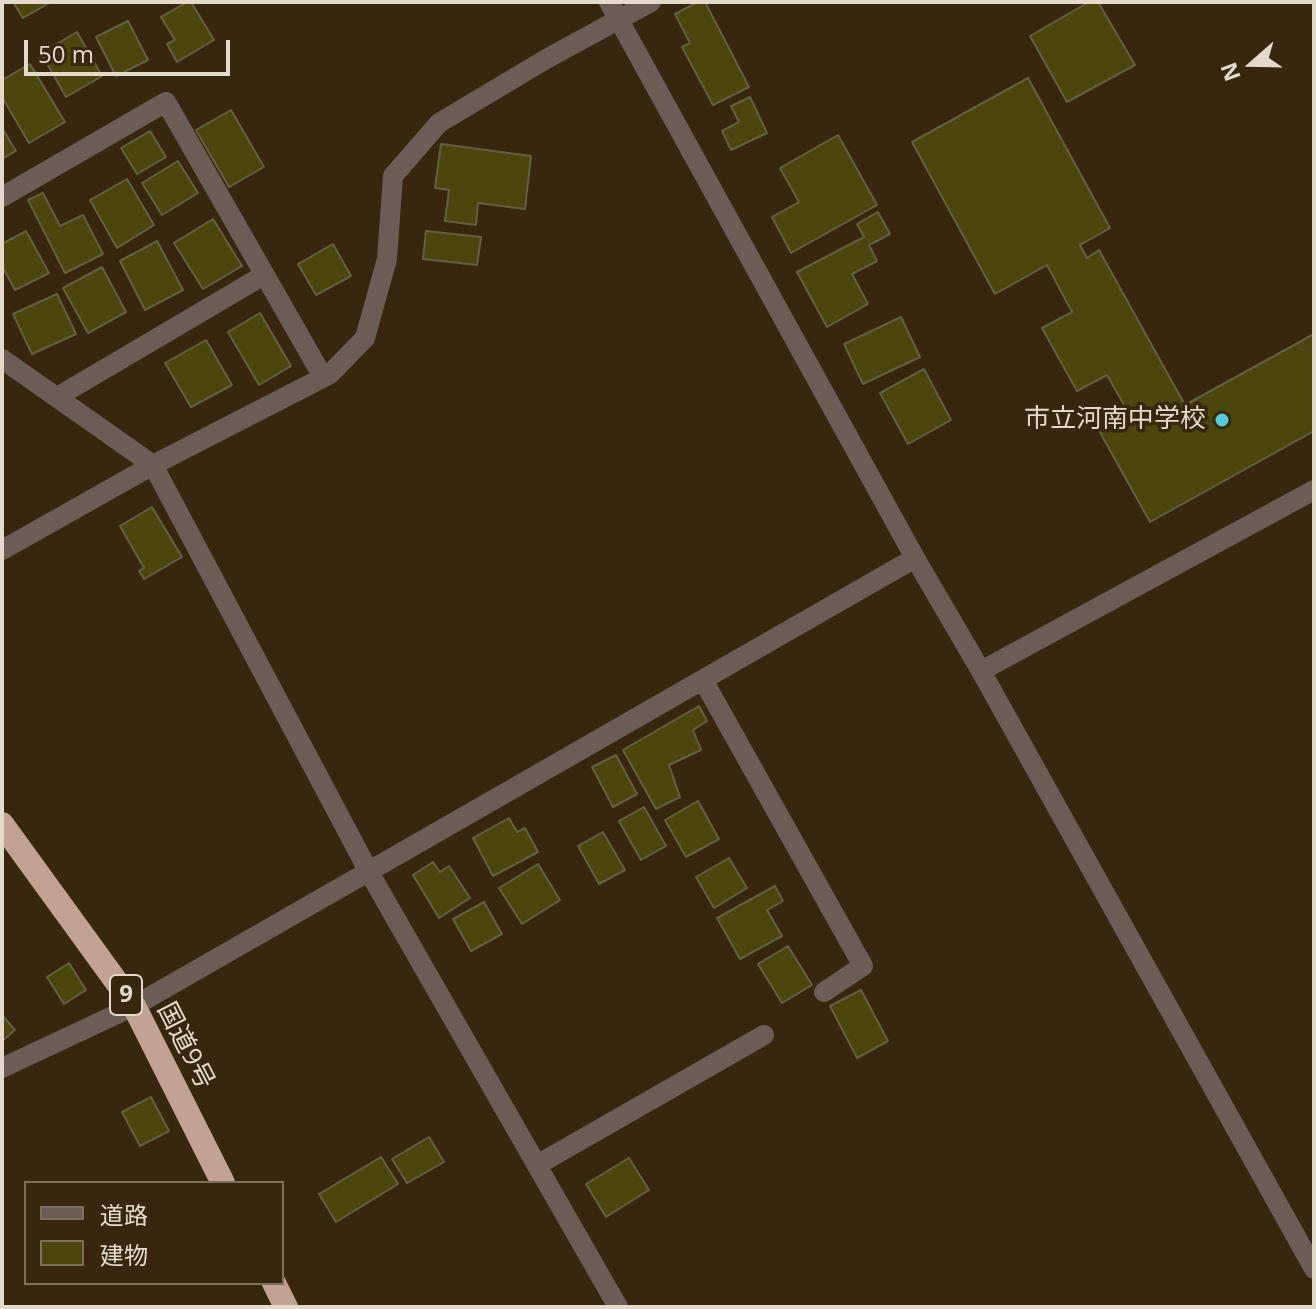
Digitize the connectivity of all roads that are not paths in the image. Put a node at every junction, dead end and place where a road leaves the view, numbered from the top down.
1 (651, 2) edge
2 (614, 10) edge
3 (2, 197) edge
4 (264, 275) junction
5 (2, 359) edge
6 (323, 377) junction
7 (57, 397) junction
8 (153, 465) junction
9 (1314, 490) edge
10 (2, 550) edge
11 (915, 558) junction
12 (981, 671) junction
13 (703, 680) junction
14 (2, 824) edge
15 (369, 872) junction
16 (824, 992) dead end
17 (134, 1006) junction
18 (764, 1035) dead end
19 (2, 1068) edge
20 (537, 1165) junction
21 (222, 1181) edge
22 (1314, 1269) edge
23 (275, 1285) edge
24 (286, 1307) edge
25 (618, 1307) edge

1 - 2 street
2 - 6 street
2 - 11 street
3 - 4 street
4 - 6 street
4 - 7 street
5 - 7 street
6 - 8 street
7 - 8 street
8 - 10 street
8 - 15 street
9 - 12 street
11 - 12 street
11 - 13 street
12 - 22 street
13 - 15 street
13 - 16 street
14 - 17 highway, 国道9号 / 9
15 - 17 street
15 - 20 street
17 - 19 street
17 - 21 highway, 国道9号 / 9
18 - 20 street
20 - 25 street
23 - 24 highway

